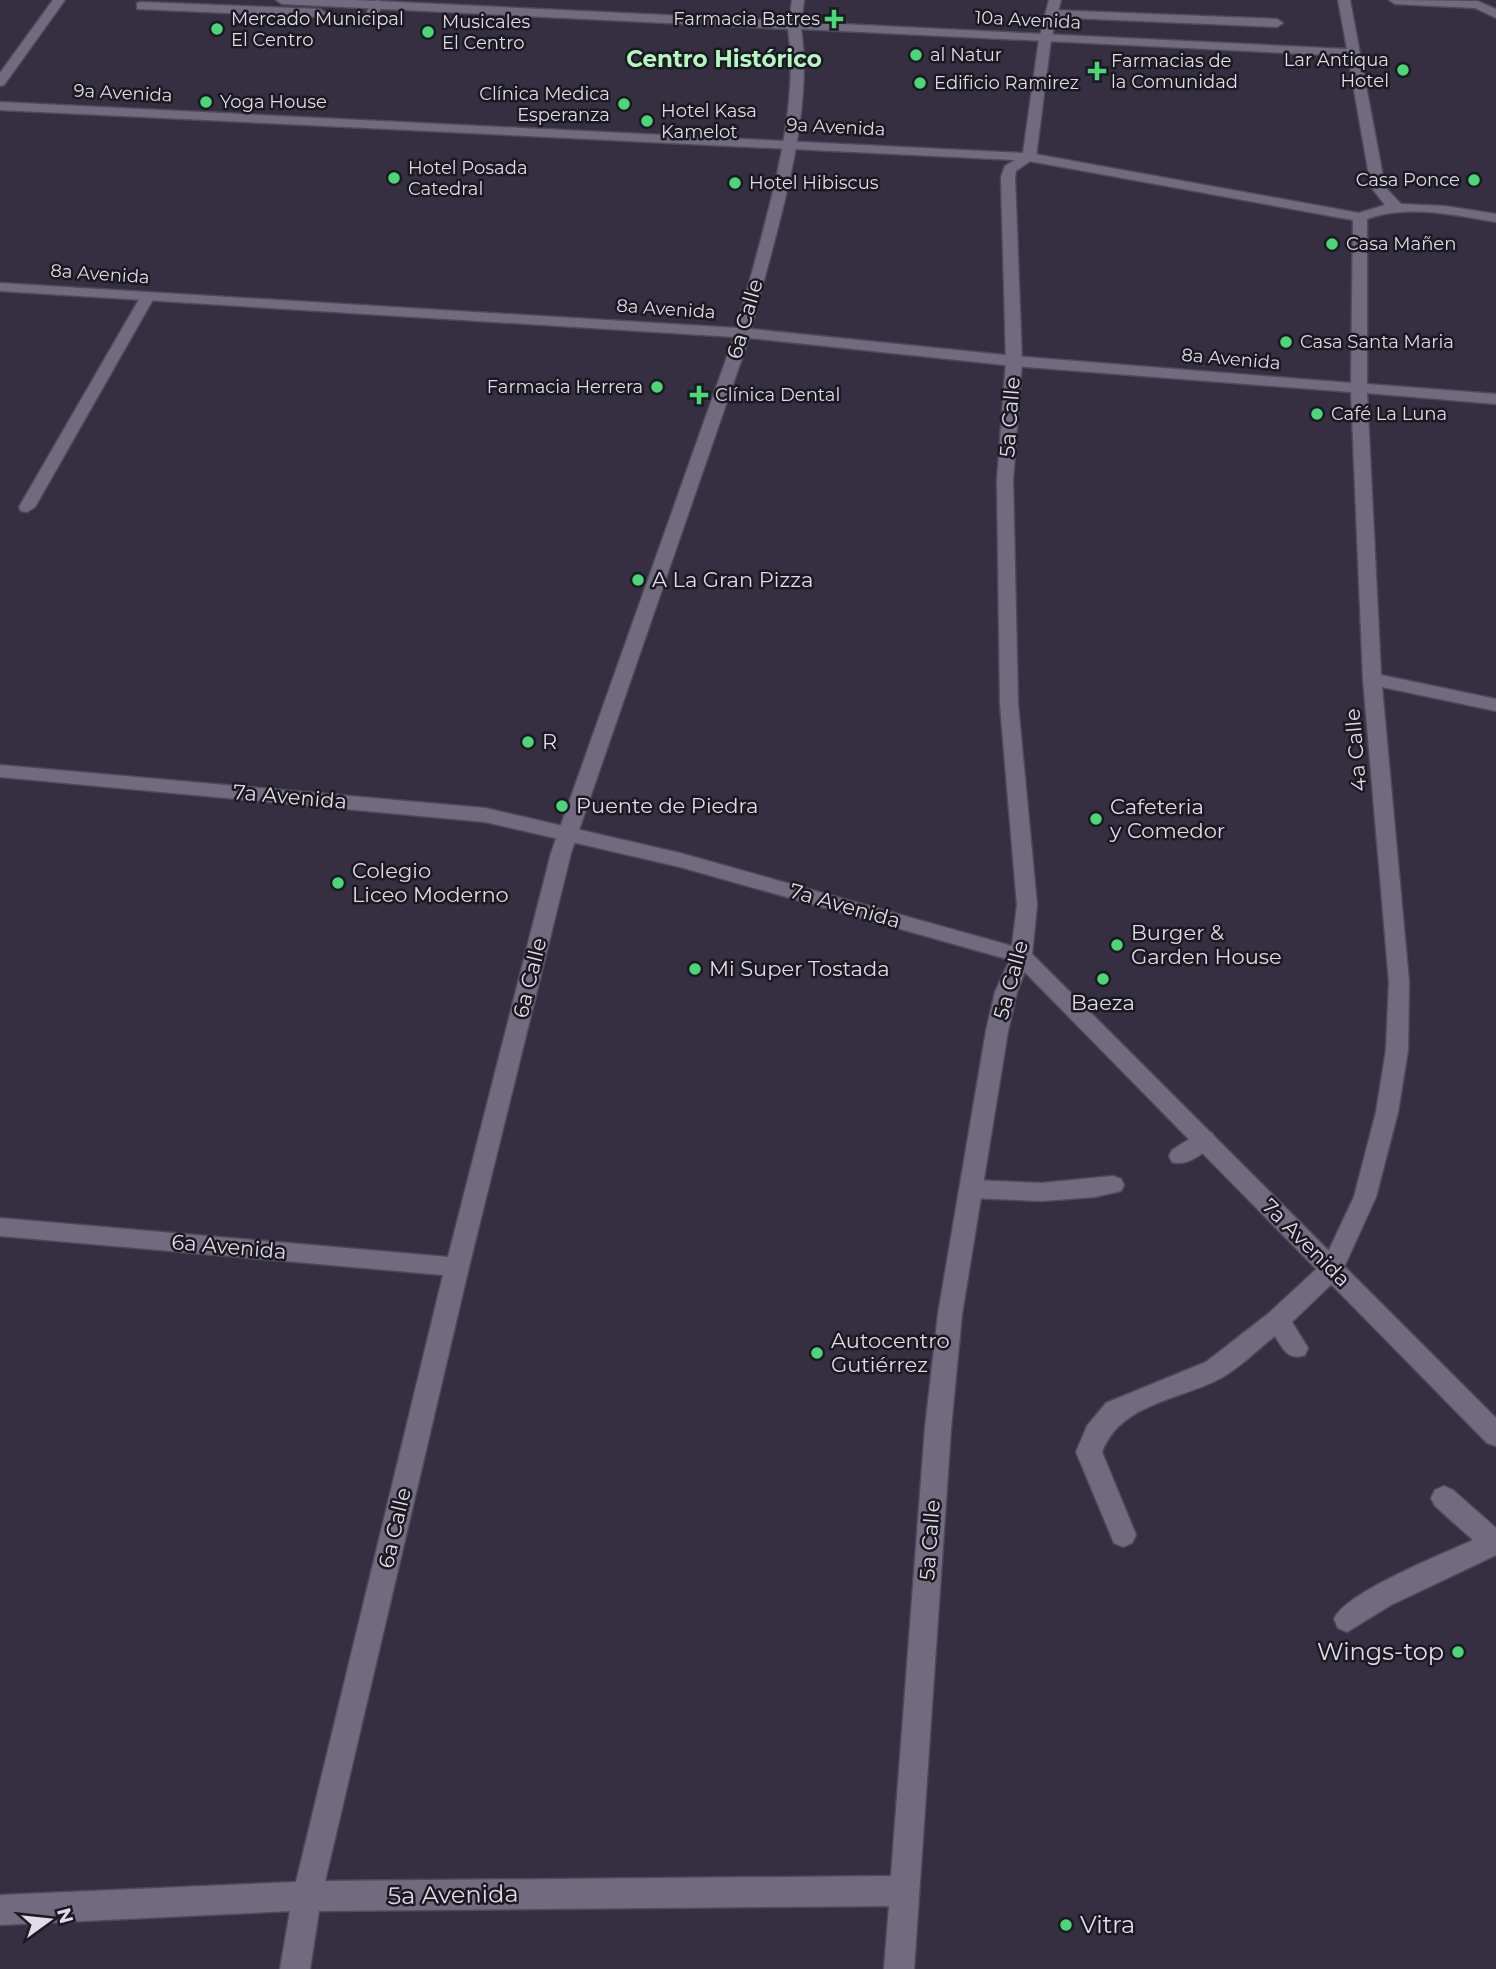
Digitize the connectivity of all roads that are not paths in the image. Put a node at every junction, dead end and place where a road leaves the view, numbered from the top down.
1 (59, 0) edge
2 (282, 0) edge
3 (798, 0) edge
4 (1055, 0) edge
5 (1344, 0) edge
6 (1395, 0) edge
7 (437, 3) edge
8 (378, 4) junction
9 (141, 6) dead end
10 (320, 13) dead end
11 (1051, 14) junction
12 (1496, 14) edge
13 (368, 19) dead end
14 (1276, 23) dead end
15 (794, 26) junction
16 (1045, 39) junction
17 (1353, 53) junction
18 (0, 82) edge
19 (0, 106) edge
20 (790, 144) junction
21 (1028, 157) junction
22 (1400, 209) junction
23 (1360, 217) junction
24 (1496, 218) edge
25 (0, 287) edge
26 (148, 296) junction
27 (743, 333) junction
28 (1014, 361) junction
29 (1359, 389) junction
30 (1496, 399) edge
31 (27, 507) dead end
32 (1372, 679) junction
33 (1496, 705) edge
34 (0, 771) edge
35 (569, 834) junction
36 (1021, 956) junction
37 (1203, 1139) junction
38 (1180, 1156) dead end
39 (1113, 1185) dead end
40 (971, 1189) junction
41 (0, 1227) edge
42 (457, 1267) junction
43 (1332, 1269) junction
44 (1278, 1320) junction
45 (1296, 1348) dead end
46 (1496, 1435) edge
47 (1444, 1497) dead end
48 (1123, 1535) dead end
49 (1495, 1542) edge
50 (1347, 1619) dead end
51 (906, 1891) junction
52 (307, 1896) junction
53 (0, 1910) edge
54 (295, 1969) edge
55 (899, 1969) edge

1 - 18 street
2 - 8 street, 10a Avenida
3 - 15 street, 6a Calle
4 - 11 street
5 - 17 street
6 - 12 street
7 - 8 street, 10a Avenida
7 - 15 street, 10a Avenida
8 - 13 street
9 - 10 street
11 - 14 street
11 - 16 street
15 - 16 street, 10a Avenida
15 - 20 street, 6a Calle
16 - 17 street, 10a Avenida
16 - 21 street
17 - 22 street
19 - 20 street, 9a Avenida
20 - 21 street, 9a Avenida
20 - 27 street, 6a Calle
21 - 23 street, 9a Avenida
21 - 28 street, 5a Calle
22 - 23 street, 9a Avenida
22 - 24 street, 9a Avenida
23 - 29 street, 4a Calle
25 - 26 street, 8a Avenida
26 - 27 street, 8a Avenida
26 - 31 street
27 - 28 street, 8a Avenida
27 - 35 street, 6a Calle
28 - 29 street, 8a Avenida
28 - 36 street, 5a Calle
29 - 30 street, 8a Avenida
29 - 32 street, 4a Calle
32 - 33 street
32 - 43 street, 4a Calle
34 - 35 street, 7a Avenida
35 - 36 street, 7a Avenida
35 - 42 street, 6a Calle
36 - 37 street, 7a Avenida
36 - 40 street, 5a Calle
37 - 38 street
37 - 43 street, 7a Avenida
39 - 40 street
40 - 51 street, 5a Calle
41 - 42 street, 6a Avenida
42 - 52 street, 6a Calle
43 - 44 street
43 - 46 street, 7a Avenida
44 - 45 street
44 - 48 street
47 - 49 street
49 - 50 street
51 - 52 street, 5a Avenida
51 - 55 street, 5a Calle
52 - 53 street, 5a Avenida
52 - 54 street, 6a Calle

